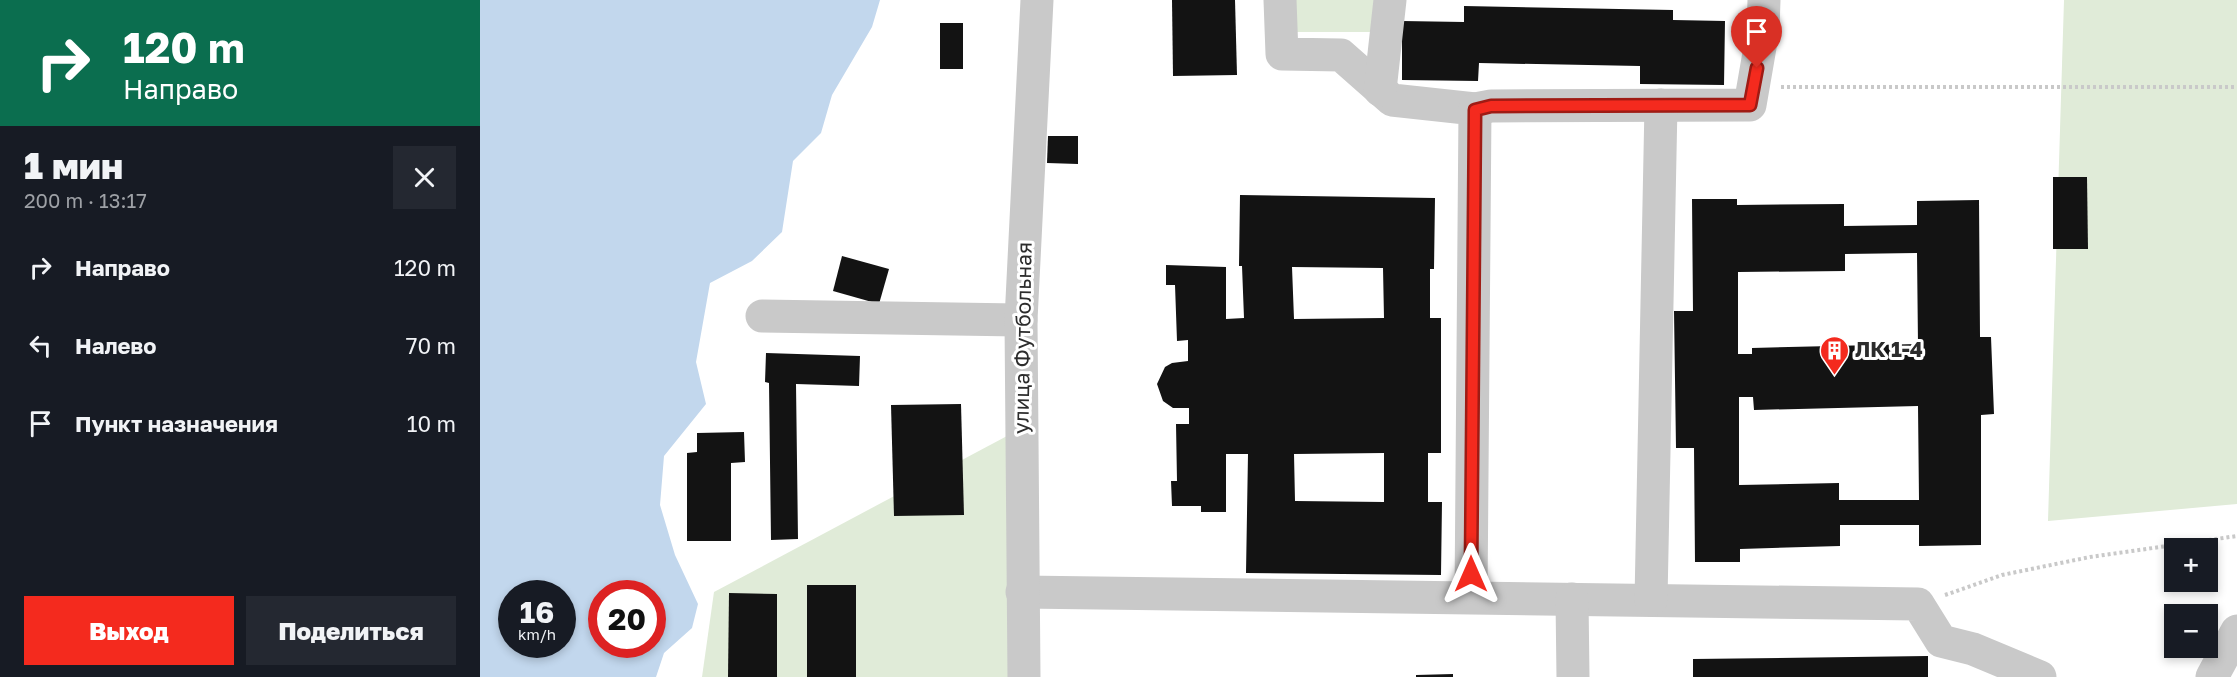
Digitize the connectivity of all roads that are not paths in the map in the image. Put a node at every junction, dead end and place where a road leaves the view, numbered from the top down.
1 (1036, 0) edge
2 (1280, 0) edge
3 (1390, 0) edge
4 (1764, 0) edge
5 (1380, 90) junction
6 (1661, 105) junction
7 (1475, 110) junction
8 (762, 316) dead end
9 (1021, 320) junction
10 (1022, 592) junction
11 (1471, 597) junction
12 (1572, 599) junction
13 (1651, 600) junction
14 (2237, 631) edge
15 (1024, 677) edge
16 (1573, 677) edge
17 (2040, 677) edge
18 (2212, 677) edge

1 - 9 street, улица Футбольная
2 - 5 street
3 - 5 street
4 - 6 street
5 - 7 street
6 - 7 street
6 - 13 street
7 - 11 street
8 - 9 street
9 - 10 street, улица Футбольная
10 - 11 street
10 - 15 street, улица Футбольная
11 - 12 street
12 - 13 street
12 - 16 street
13 - 17 street
14 - 18 street

